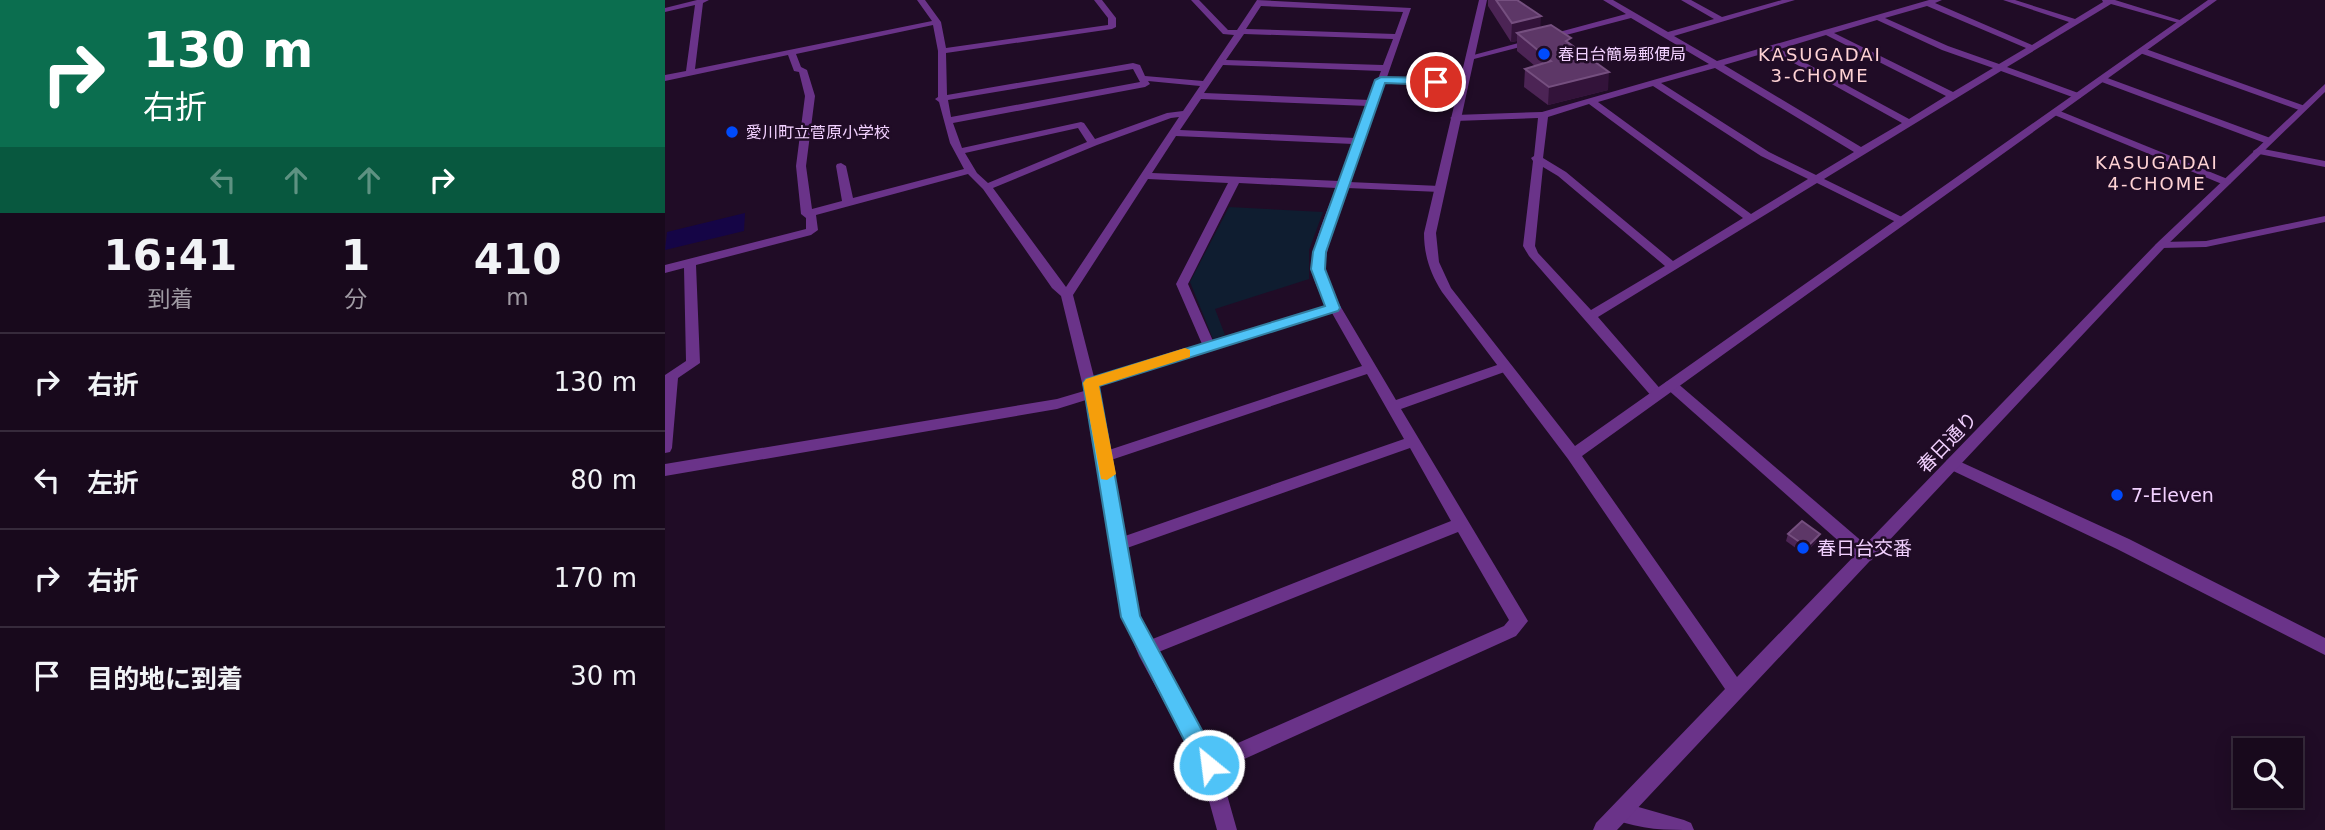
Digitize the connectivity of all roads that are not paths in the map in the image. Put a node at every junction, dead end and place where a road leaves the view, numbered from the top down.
1 (921, 0) edge
2 (1195, 0) edge
3 (1483, 0) edge
4 (1607, 0) edge
5 (1685, 0) edge
6 (1763, 0) edge
7 (1791, 0) edge
8 (1938, 0) edge
9 (2007, 0) edge
10 (2213, 0) edge
11 (702, 1) edge
12 (2108, 1) edge
13 (1260, 2) edge
14 (1927, 3) junction
15 (1099, 5) edge
16 (1772, 5) junction
17 (665, 10) edge
18 (1632, 15) junction
19 (1879, 18) junction
20 (1721, 20) junction
21 (937, 22) junction
22 (2076, 22) junction
23 (2182, 22) junction
24 (1240, 32) junction
25 (1828, 33) junction
26 (1667, 35) junction
27 (1397, 37) junction
28 (2032, 48) junction
29 (1774, 49) junction
30 (942, 51) junction
31 (2143, 51) junction
32 (791, 53) junction
33 (1470, 57) junction
34 (1221, 62) junction
35 (1717, 65) junction
36 (1999, 68) junction
37 (690, 73) junction
38 (1383, 74) junction
39 (665, 78) edge
40 (1143, 78) junction
41 (2102, 79) junction
42 (1464, 82) junction
43 (1207, 83) junction
44 (1656, 84) junction
45 (2325, 88) edge
46 (1199, 96) junction
47 (1953, 96) junction
48 (2077, 96) junction
49 (940, 99) junction
50 (1592, 102) junction
51 (1372, 103) junction
52 (2302, 108) junction
53 (2055, 112) junction
54 (1186, 114) junction
55 (1543, 115) junction
56 (1455, 118) junction
57 (947, 121) junction
58 (1908, 122) junction
59 (1175, 133) junction
60 (1359, 141) junction
61 (1093, 143) junction
62 (2263, 146) junction
63 (961, 151) junction
64 (1860, 151) junction
65 (1536, 158) junction
66 (2325, 164) edge
67 (841, 166) dead end
68 (971, 170) junction
69 (1146, 176) junction
70 (1814, 179) junction
71 (1235, 180) junction
72 (2226, 182) junction
73 (1342, 185) junction
74 (987, 187) junction
75 (1440, 189) junction
76 (848, 203) junction
77 (807, 214) junction
78 (1750, 218) junction
79 (2325, 219) edge
80 (1902, 221) junction
81 (2161, 245) junction
82 (690, 262) junction
83 (1671, 265) junction
84 (665, 268) edge
85 (1067, 295) junction
86 (1333, 308) junction
87 (1590, 316) junction
88 (1209, 346) junction
89 (1505, 367) junction
90 (1369, 369) junction
91 (1092, 389) junction
92 (1665, 390) junction
93 (1391, 407) junction
94 (1412, 442) junction
95 (665, 448) edge
96 (1573, 455) junction
97 (1104, 457) junction
98 (1952, 464) junction
99 (665, 470) edge
100 (1461, 524) junction
101 (1121, 544) junction
102 (1866, 555) junction
103 (2325, 647) edge
104 (1145, 650) junction
105 (1737, 692) junction
106 (1209, 765) junction
107 (1621, 811) junction
108 (1227, 830) edge
109 (1603, 830) edge
110 (1683, 830) edge

1 - 21 street
2 - 24 street
3 - 33 street
4 - 18 street
5 - 20 street
6 - 16 street
7 - 16 street
8 - 14 street
9 - 22 street
10 - 23 street
11 - 17 street
11 - 37 street
12 - 22 street
12 - 23 street
13 - 24 street
13 - 27 street
14 - 19 street
14 - 28 street
15 - 30 street
16 - 20 street
18 - 26 street
18 - 33 street
19 - 25 street
19 - 36 street
20 - 26 street
21 - 30 street
21 - 32 street
22 - 28 street
23 - 31 street
24 - 27 street
24 - 34 street
25 - 29 street
25 - 47 street
26 - 35 street
27 - 38 street
28 - 36 street
29 - 35 street
29 - 58 street
30 - 49 street
31 - 41 street
31 - 52 street
32 - 37 street
32 - 77 street
33 - 42 street
34 - 38 street
34 - 43 street
35 - 44 street
35 - 64 street
36 - 47 street
36 - 48 street
37 - 39 street
38 - 42 street
38 - 51 street
40 - 43 street
40 - 49 street
40 - 57 street
41 - 48 street
41 - 62 street
42 - 56 street
43 - 46 street
44 - 50 street
44 - 70 street
45 - 52 street, 春日通り
46 - 51 street
46 - 54 street
47 - 58 street
48 - 53 street
49 - 57 street
50 - 55 street
50 - 78 street
51 - 60 street
52 - 62 street, 春日通り
53 - 72 street
53 - 80 street
54 - 59 street
54 - 61 street
55 - 56 street
55 - 65 street
56 - 75 street
57 - 63 street
58 - 64 street
59 - 60 street
59 - 69 street
60 - 73 street
61 - 63 street
61 - 74 street
62 - 66 street
62 - 72 street, 春日通り
63 - 68 street
64 - 70 street
65 - 83 street
65 - 87 street
67 - 76 street
68 - 74 street
68 - 76 street
69 - 71 street
69 - 85 street
70 - 78 street
70 - 80 street
71 - 73 street
71 - 88 street
72 - 81 street, 春日通り
73 - 75 street
73 - 86 street
74 - 85 street
75 - 89 street
76 - 77 street
77 - 82 street
78 - 83 street
79 - 81 street
80 - 92 street
81 - 98 street, 春日通り
82 - 84 street
82 - 95 street
83 - 87 street
85 - 91 street
86 - 88 street
86 - 90 street
87 - 92 street
88 - 91 street
89 - 93 street
89 - 96 street
90 - 93 street
90 - 97 street
91 - 97 street
91 - 99 street
92 - 96 street
92 - 102 street
93 - 94 street
94 - 100 street
94 - 101 street
96 - 105 street
97 - 101 street
98 - 102 street, 春日通り
98 - 103 street
100 - 104 street
100 - 106 street
101 - 104 street
102 - 105 street, 春日通り
104 - 106 street
105 - 107 street, 春日通り
106 - 108 street
107 - 109 street, 春日通り
107 - 110 street

